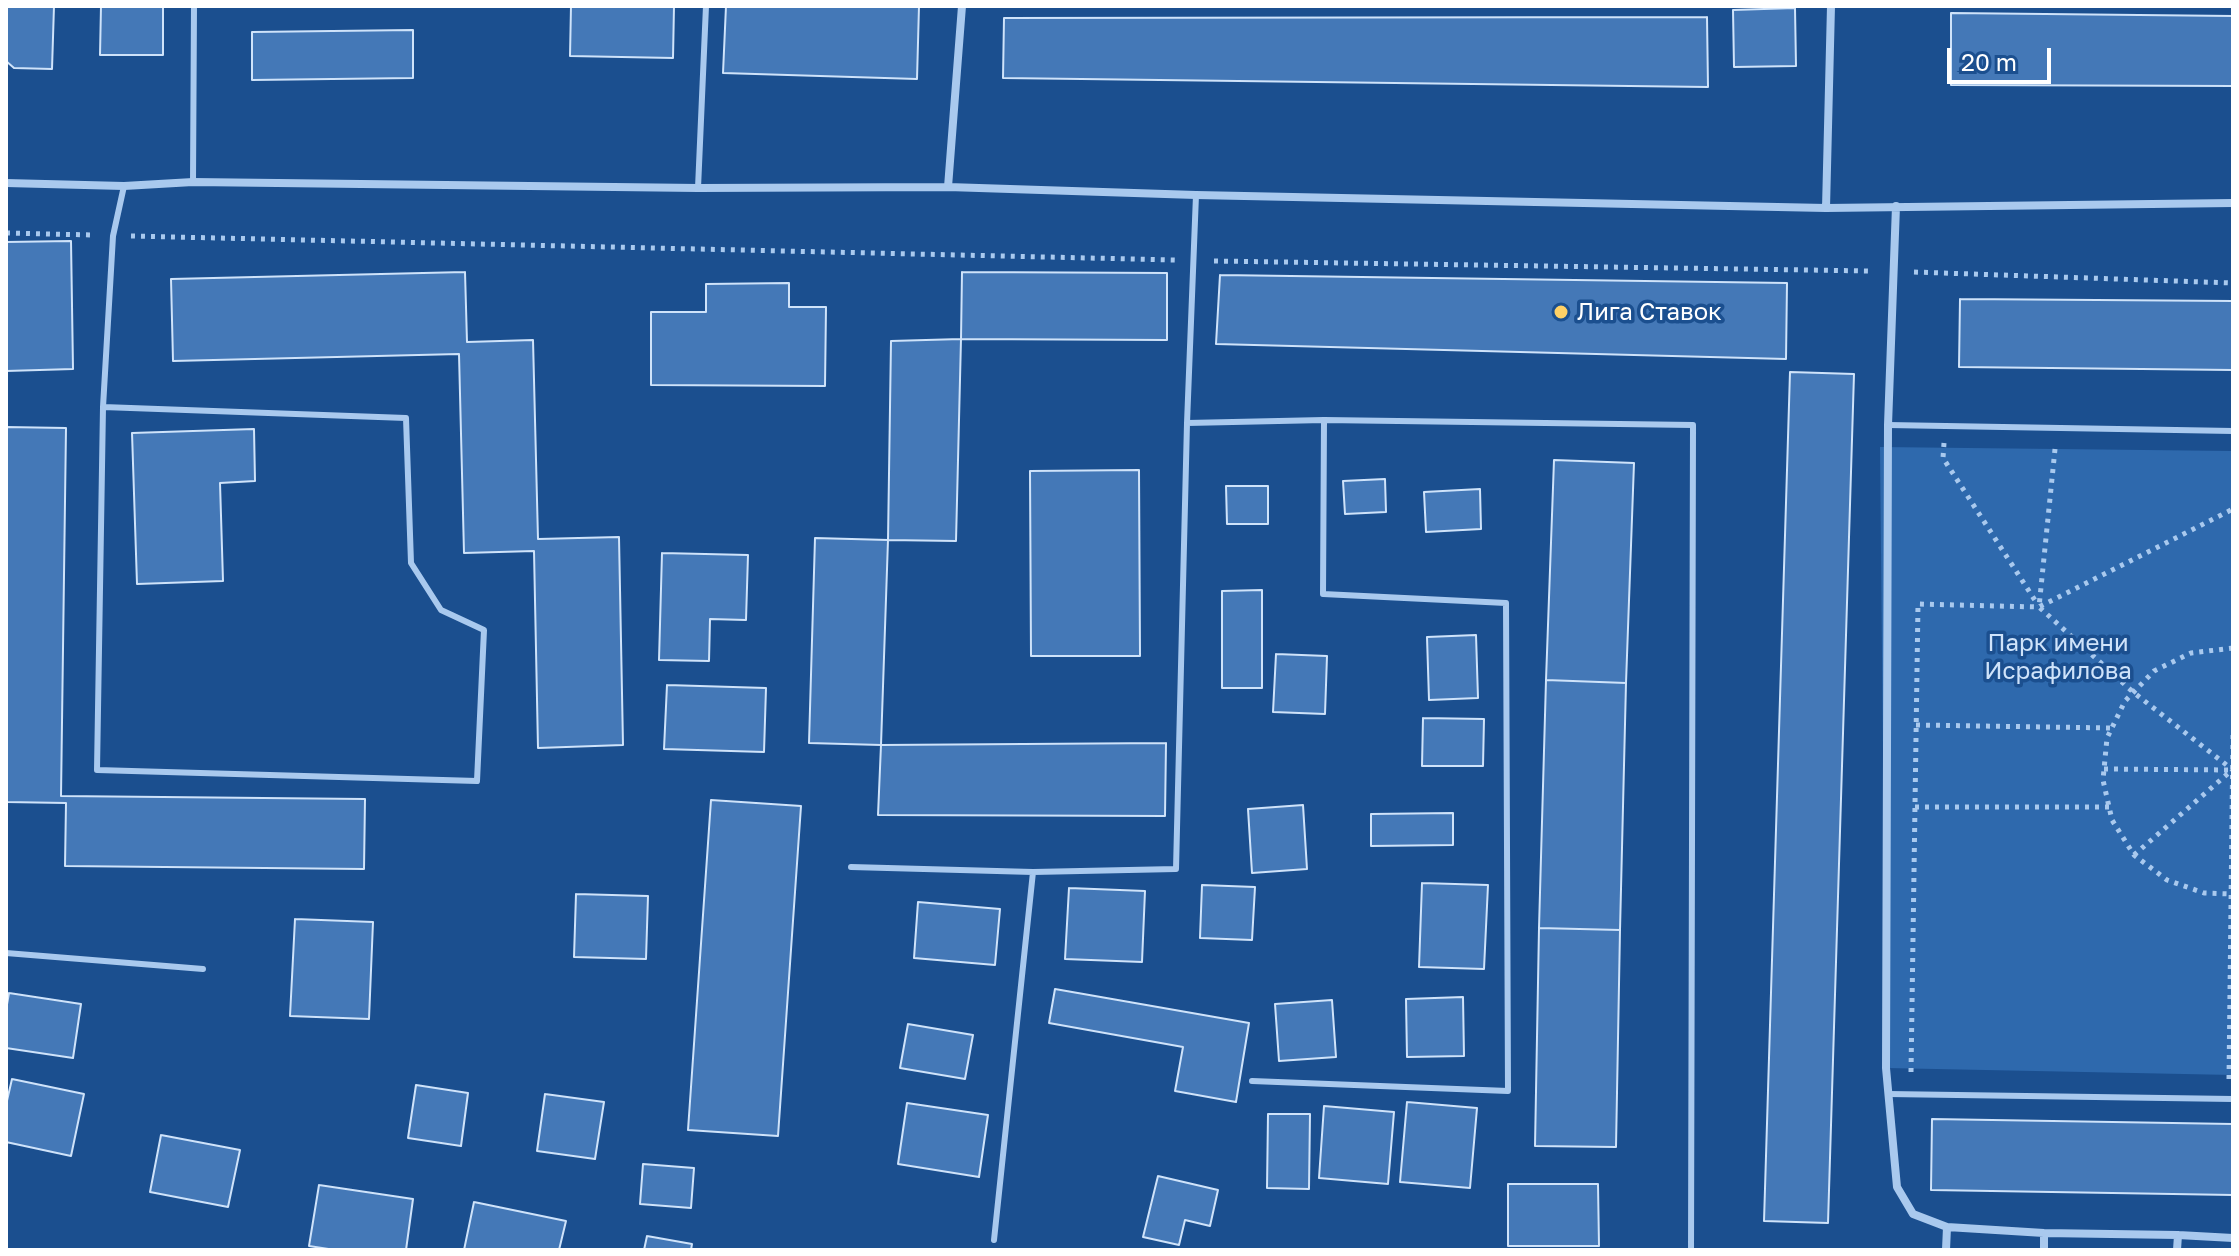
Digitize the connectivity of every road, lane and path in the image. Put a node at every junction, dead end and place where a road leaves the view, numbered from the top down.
1 (194, 6) edge
2 (706, 6) edge
3 (962, 6) edge
4 (1831, 6) edge
5 (193, 182) junction
6 (6, 183) edge
7 (124, 186) junction
8 (948, 187) junction
9 (698, 188) junction
10 (1196, 195) junction
11 (2233, 203) edge
12 (1896, 206) junction
13 (1826, 208) junction
14 (6, 233) edge
15 (113, 236) junction
16 (1193, 260) junction
17 (1893, 272) junction
18 (2233, 283) edge
19 (103, 407) junction
20 (1324, 420) junction
21 (1187, 423) junction
22 (1888, 425) junction
23 (1945, 426) junction
24 (2057, 428) junction
25 (2233, 431) edge
26 (2233, 509) edge
27 (2039, 607) junction
28 (2233, 648) edge
29 (2133, 692) junction
30 (1916, 725) junction
31 (2112, 728) junction
32 (2233, 732) edge
33 (2104, 769) junction
34 (2233, 770) edge
35 (1915, 807) junction
36 (2109, 807) junction
37 (2134, 855) junction
38 (851, 867) dead end
39 (1033, 872) junction
40 (2232, 894) edge
41 (6, 953) edge
42 (203, 969) dead end
43 (1252, 1081) dead end
44 (1888, 1094) junction
45 (1911, 1094) junction
46 (2231, 1099) edge
47 (1947, 1227) junction
48 (2044, 1233) junction
49 (2178, 1235) junction
50 (2233, 1238) edge
51 (994, 1240) dead end
52 (1691, 1250) edge
53 (1946, 1250) edge
54 (2044, 1250) edge
55 (2177, 1250) edge

1 - 5 lane
2 - 9 lane
3 - 8 street
4 - 13 street
5 - 7 street
5 - 9 street
6 - 7 street
7 - 15 lane
8 - 9 street
8 - 10 street
10 - 13 street
10 - 16 lane
11 - 12 street
12 - 13 street
12 - 17 street
14 - 15 path
15 - 16 path
15 - 19 lane
16 - 17 path
16 - 21 lane
17 - 18 path
17 - 22 street
19 - 19 lane
20 - 21 lane
20 - 43 lane
20 - 52 lane
21 - 39 lane
22 - 23 lane
22 - 44 street
23 - 24 lane
23 - 27 path
24 - 25 lane
24 - 27 path
26 - 27 path
27 - 29 path
27 - 30 path
28 - 29 path
29 - 31 path
29 - 34 path
30 - 31 path
30 - 35 path
31 - 33 path
32 - 34 path
33 - 34 path
33 - 36 path
34 - 37 path
34 - 40 path
35 - 36 path
35 - 45 path
36 - 37 path
37 - 40 path
38 - 39 lane
39 - 51 lane
40 - 46 path
41 - 42 lane
44 - 45 lane
44 - 47 street
45 - 46 lane
47 - 48 street
47 - 53 street
48 - 49 street
48 - 54 street
49 - 50 street
49 - 55 street

